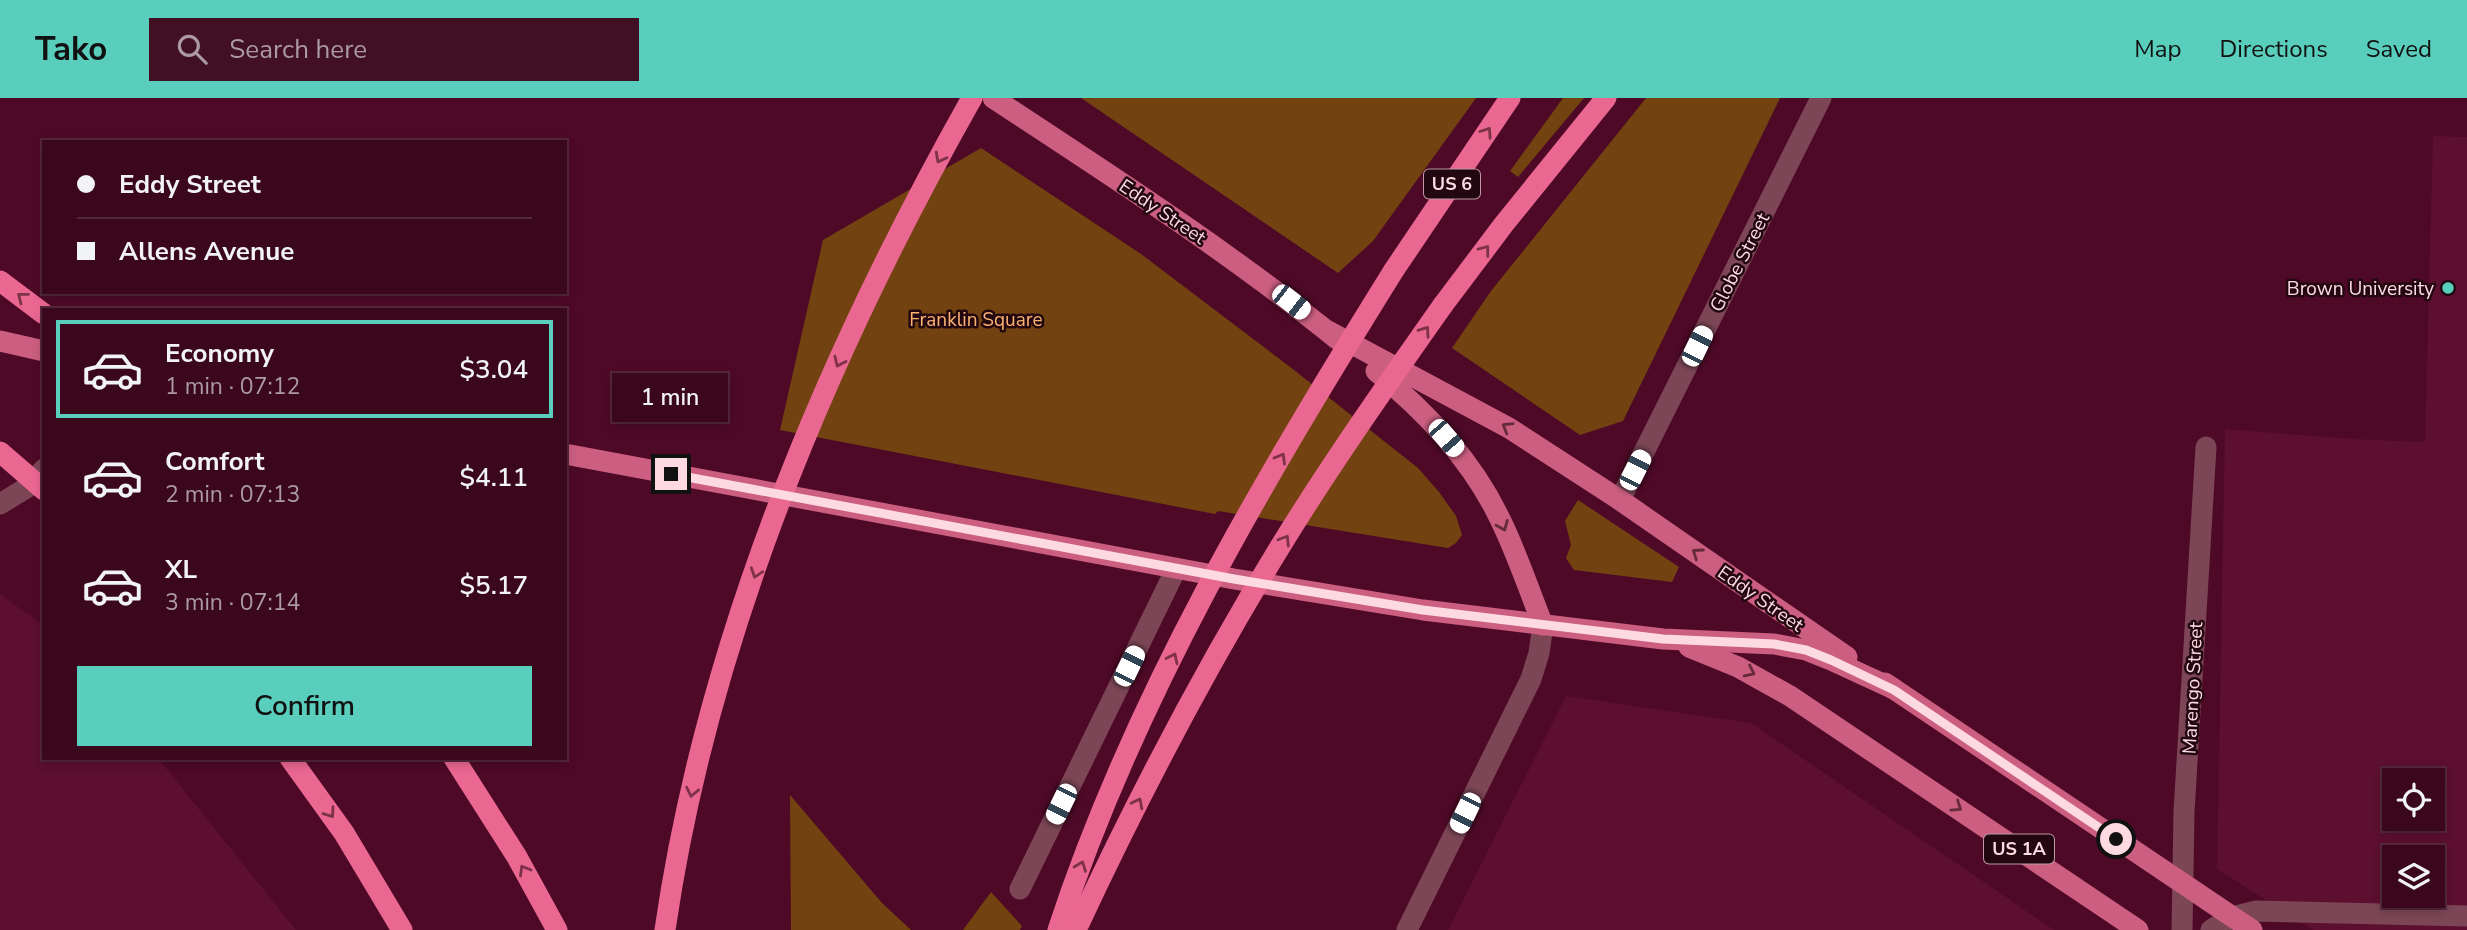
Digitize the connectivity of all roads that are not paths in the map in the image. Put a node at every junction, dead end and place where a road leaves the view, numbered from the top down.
1 (972, 98) edge
2 (993, 98) edge
3 (1510, 98) edge
4 (1606, 98) edge
5 (1821, 98) edge
6 (0, 281) edge
7 (42, 312) edge
8 (1328, 331) junction
9 (0, 341) edge
10 (42, 351) edge
11 (2206, 447) dead end
12 (0, 452) edge
13 (567, 454) edge
14 (42, 471) edge
15 (42, 487) edge
16 (1620, 500) junction
17 (0, 504) edge
18 (1176, 569) junction
19 (1543, 625) junction
20 (1663, 639) junction
21 (1894, 690) junction
22 (291, 760) edge
23 (455, 760) edge
24 (2183, 884) junction
25 (1020, 889) dead end
26 (2467, 916) edge
27 (2232, 917) junction
28 (2467, 925) edge
29 (402, 930) edge
30 (557, 930) edge
31 (665, 930) edge
32 (1058, 930) edge
33 (1076, 930) edge
34 (1408, 930) edge
35 (2138, 930) edge
36 (2182, 930) edge
37 (2211, 930) edge
38 (2252, 930) edge
39 (2462, 930) edge

1 -> 31 highway, bridge
2 - 8 main road, Eddy Street
32 -> 3 highway, US 6, bridge
33 -> 4 highway, bridge
5 - 16 street, Globe Street
7 -> 6 highway
16 -> 8 main road, Eddy Street
8 -> 19 main road, Eddy Street
9 - 10 main road
11 - 24 street, Marengo Street
12 - 15 highway, bridge
13 - 18 main road, US 1A
14 - 17 street
21 -> 16 main road, Eddy Street
18 - 19 main road, US 1A
18 - 25 street
19 - 20 main road, US 1A
19 - 34 street
20 - 21 main road, US 1A
20 -> 35 main road, US 1A
21 - 24 main road, Eddy Street / US 1A
22 -> 29 highway
30 -> 23 highway
24 - 27 main road, Eddy Street / US 1A
24 - 36 street, Marengo Street
26 - 27 street
27 - 37 street
27 - 38 main road, Eddy Street / US 1A
28 - 39 street

